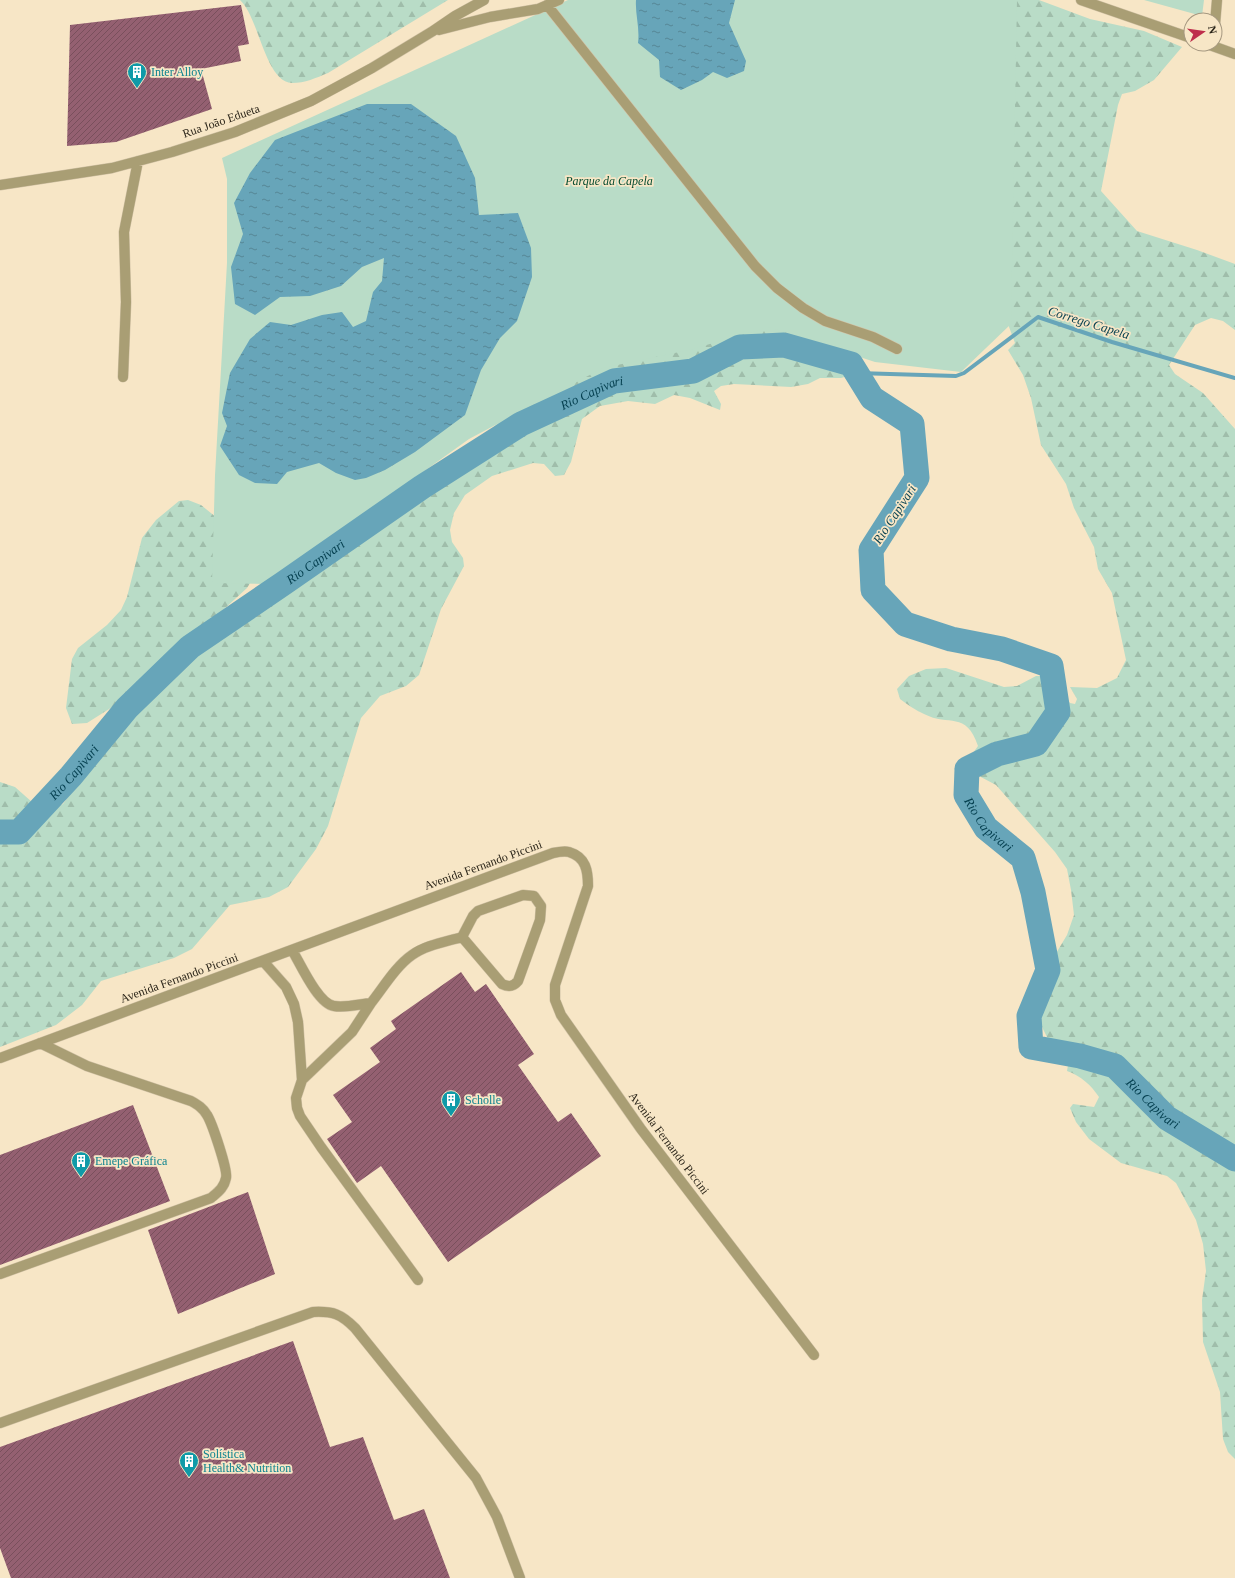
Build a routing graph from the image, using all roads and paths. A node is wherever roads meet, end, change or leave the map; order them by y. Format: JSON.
{"nodes":[{"id":1,"x":484,"y":0,"type":"edge"},
{"id":2,"x":559,"y":0,"type":"edge"},
{"id":3,"x":1081,"y":0,"type":"edge"},
{"id":4,"x":1217,"y":0,"type":"edge"},
{"id":5,"x":540,"y":5,"type":"edge"},
{"id":6,"x":1216,"y":12,"type":"edge"},
{"id":7,"x":433,"y":31,"type":"junction"},
{"id":8,"x":1183,"y":35,"type":"edge"},
{"id":9,"x":1223,"y":50,"type":"edge"},
{"id":10,"x":1235,"y":54,"type":"edge"},
{"id":11,"x":138,"y":161,"type":"junction"},
{"id":12,"x":0,"y":185,"type":"edge"},
{"id":13,"x":897,"y":349,"type":"dead end"},
{"id":14,"x":123,"y":377,"type":"dead end"},
{"id":15,"x":462,"y":936,"type":"junction"},
{"id":16,"x":292,"y":950,"type":"junction"},
{"id":17,"x":263,"y":961,"type":"junction"},
{"id":18,"x":371,"y":1003,"type":"junction"},
{"id":19,"x":40,"y":1043,"type":"junction"},
{"id":20,"x":0,"y":1058,"type":"edge"},
{"id":21,"x":302,"y":1080,"type":"junction"},
{"id":22,"x":0,"y":1274,"type":"edge"},
{"id":23,"x":418,"y":1280,"type":"dead end"},
{"id":24,"x":814,"y":1355,"type":"dead end"},
{"id":25,"x":0,"y":1423,"type":"edge"},
{"id":26,"x":520,"y":1578,"type":"edge"}],
"edges":[{"from":1,"to":7,"type":"street","name":"Rua João Edueta"},
{"from":2,"to":5,"type":"street","name":"Rua João Edueta"},
{"from":3,"to":8,"type":"street"},
{"from":4,"to":6,"type":"street"},
{"from":5,"to":7,"type":"street","name":"Rua João Edueta"},
{"from":5,"to":13,"type":"street"},
{"from":7,"to":11,"type":"street","name":"Rua João Edueta"},
{"from":9,"to":10,"type":"street"},
{"from":11,"to":12,"type":"street","name":"Rua João Edueta"},
{"from":11,"to":14,"type":"street"},
{"from":15,"to":15,"type":"street"},
{"from":15,"to":18,"type":"street"},
{"from":16,"to":17,"type":"street","name":"Avenida Fernando Piccini"},
{"from":16,"to":18,"type":"street"},
{"from":16,"to":24,"type":"street","name":"Avenida Fernando Piccini"},
{"from":17,"to":19,"type":"street","name":"Avenida Fernando Piccini"},
{"from":17,"to":21,"type":"street"},
{"from":18,"to":21,"type":"street"},
{"from":19,"to":20,"type":"street","name":"Avenida Fernando Piccini"},
{"from":19,"to":22,"type":"street"},
{"from":21,"to":23,"type":"street"},
{"from":25,"to":26,"type":"street"}]}
